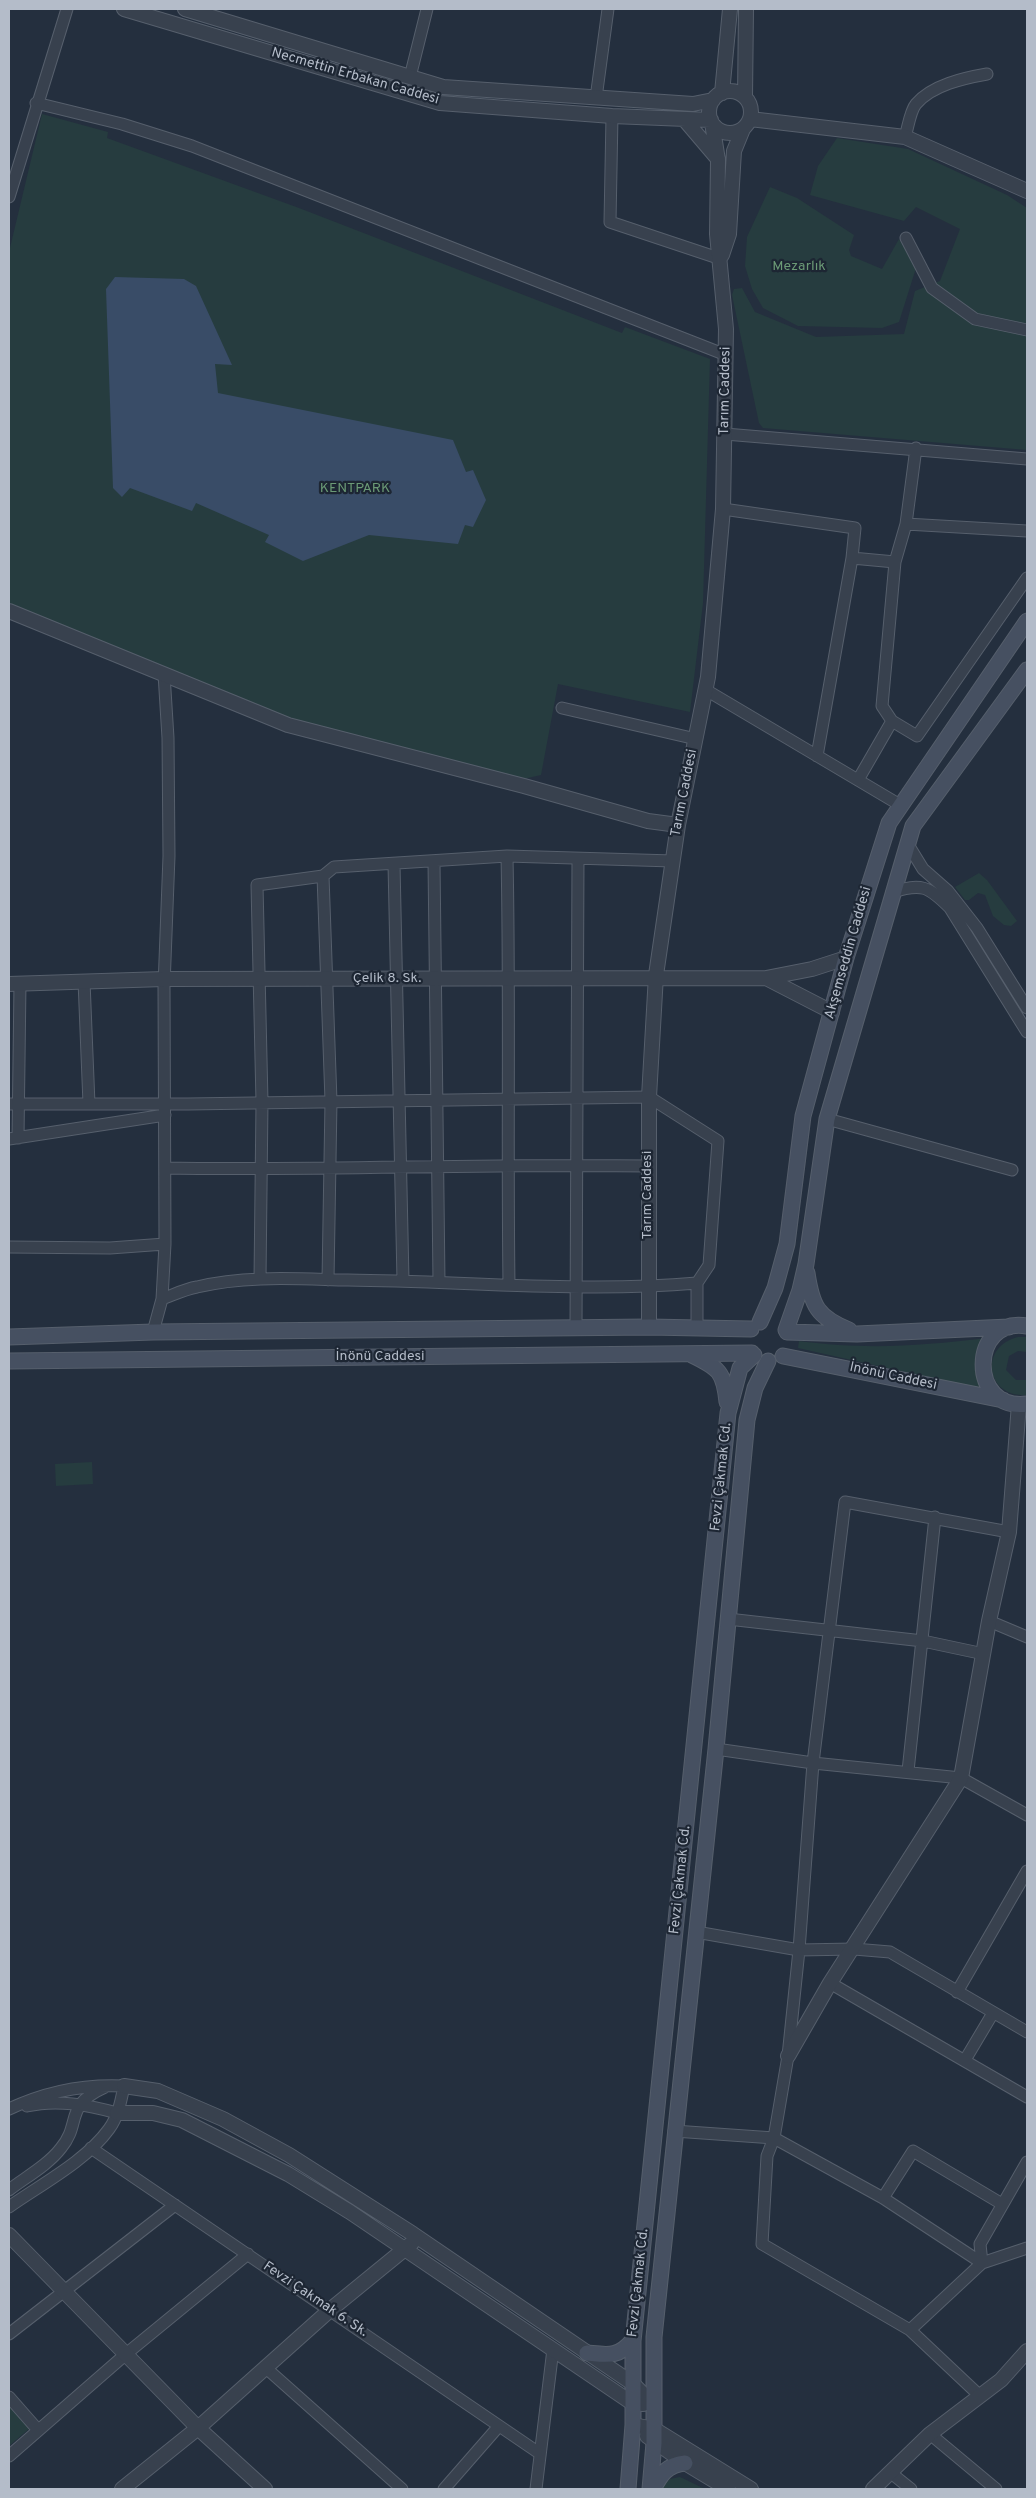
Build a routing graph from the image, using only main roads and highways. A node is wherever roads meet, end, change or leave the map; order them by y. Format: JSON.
{"nodes":[{"id":1,"x":1027,"y":621,"type":"edge"},
{"id":2,"x":1027,"y":670,"type":"edge"},
{"id":3,"x":806,"y":1264,"type":"junction"},
{"id":4,"x":756,"y":1326,"type":"junction"},
{"id":5,"x":1027,"y":1326,"type":"edge"},
{"id":6,"x":1009,"y":1327,"type":"junction"},
{"id":7,"x":786,"y":1331,"type":"junction"},
{"id":8,"x":857,"y":1334,"type":"junction"},
{"id":9,"x":9,"y":1337,"type":"edge"},
{"id":10,"x":688,"y":1354,"type":"junction"},
{"id":11,"x":783,"y":1356,"type":"junction"},
{"id":12,"x":758,"y":1357,"type":"junction"},
{"id":13,"x":9,"y":1361,"type":"edge"},
{"id":14,"x":1002,"y":1400,"type":"junction"},
{"id":15,"x":1025,"y":1404,"type":"edge"},
{"id":16,"x":728,"y":1413,"type":"junction"},
{"id":17,"x":633,"y":2340,"type":"junction"},
{"id":18,"x":587,"y":2352,"type":"road end"},
{"id":19,"x":685,"y":2463,"type":"road end"},
{"id":20,"x":628,"y":2489,"type":"edge"},
{"id":21,"x":651,"y":2489,"type":"edge"}],
"edges":[{"from":1,"to":4,"type":"main road","name":"Akşemseddin Caddesi"},
{"from":2,"to":3,"type":"main road","name":"Akşemseddin Caddesi"},
{"from":3,"to":7,"type":"main road","name":"Akşemseddin Caddesi"},
{"from":3,"to":8,"type":"main road"},
{"from":4,"to":7,"type":"main road"},
{"from":4,"to":9,"type":"main road","name":"İnönü Caddesi"},
{"from":4,"to":12,"type":"main road"},
{"from":5,"to":6,"type":"main road"},
{"from":6,"to":8,"type":"main road"},
{"from":6,"to":14,"type":"main road"},
{"from":7,"to":8,"type":"main road"},
{"from":7,"to":11,"type":"main road"},
{"from":10,"to":12,"type":"main road","name":"İnönü Caddesi"},
{"from":10,"to":13,"type":"main road","name":"İnönü Caddesi"},
{"from":10,"to":16,"type":"main road"},
{"from":11,"to":12,"type":"main road"},
{"from":11,"to":14,"type":"main road","name":"İnönü Caddesi"},
{"from":12,"to":16,"type":"main road","name":"Fevzi Çakmak Cd."},
{"from":12,"to":21,"type":"main road","name":"Fevzi Çakmak Cd."},
{"from":14,"to":15,"type":"main road","name":"İnönü Caddesi"},
{"from":16,"to":17,"type":"main road","name":"Fevzi Çakmak Cd."},
{"from":17,"to":18,"type":"main road"},
{"from":17,"to":20,"type":"main road","name":"Fevzi Çakmak Cd."},
{"from":19,"to":21,"type":"main road"}]}
